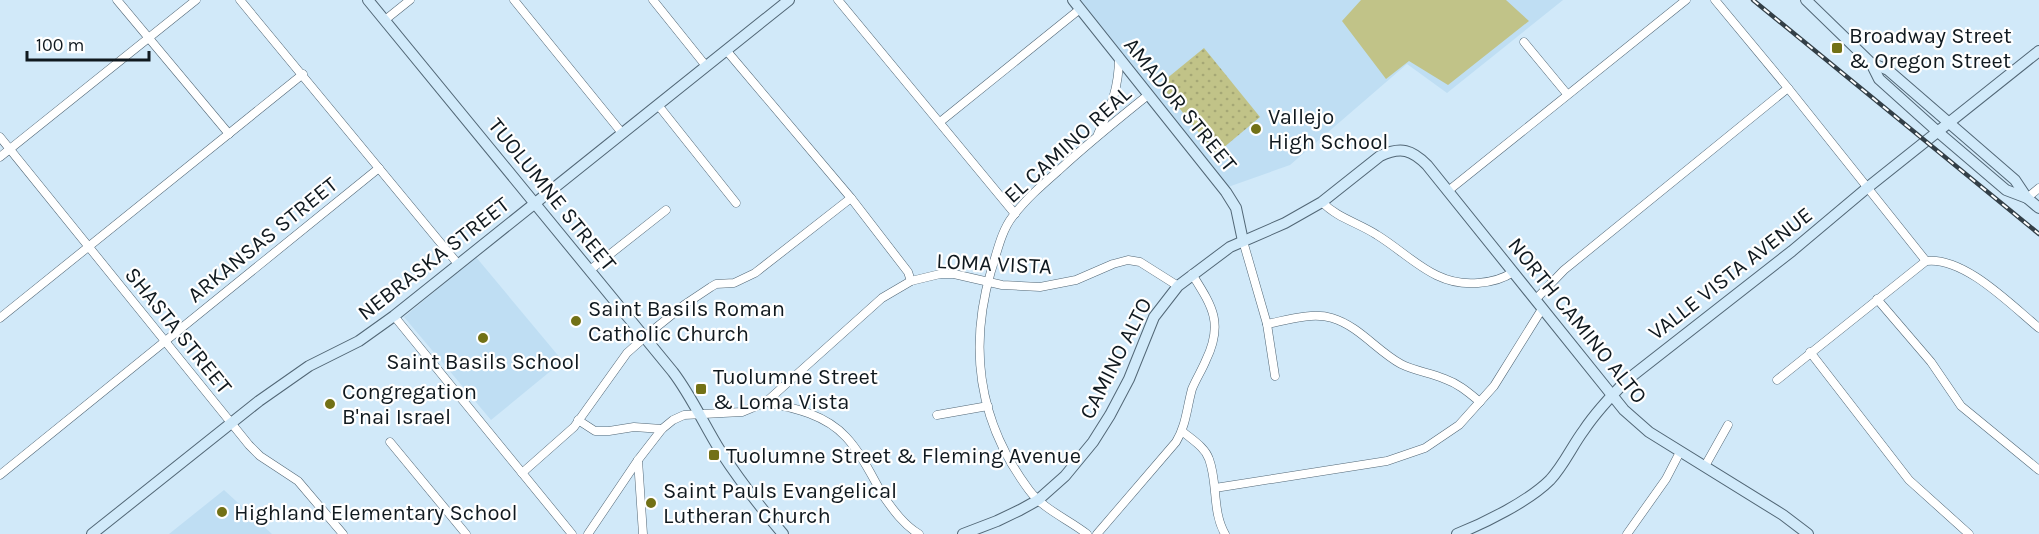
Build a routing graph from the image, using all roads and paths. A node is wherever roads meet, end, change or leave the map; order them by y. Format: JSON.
{"nodes":[{"id":1,"x":117,"y":0,"type":"edge"},
{"id":2,"x":196,"y":0,"type":"edge"},
{"id":3,"x":240,"y":0,"type":"edge"},
{"id":4,"x":368,"y":0,"type":"edge"},
{"id":5,"x":410,"y":0,"type":"edge"},
{"id":6,"x":514,"y":0,"type":"edge"},
{"id":7,"x":653,"y":0,"type":"edge"},
{"id":8,"x":789,"y":0,"type":"edge"},
{"id":9,"x":838,"y":0,"type":"edge"},
{"id":10,"x":1686,"y":0,"type":"edge"},
{"id":11,"x":1715,"y":0,"type":"edge"},
{"id":12,"x":1806,"y":0,"type":"edge"},
{"id":13,"x":1076,"y":4,"type":"edge"},
{"id":14,"x":385,"y":20,"type":"junction"},
{"id":15,"x":149,"y":38,"type":"junction"},
{"id":16,"x":1524,"y":42,"type":"dead end"},
{"id":17,"x":726,"y":50,"type":"junction"},
{"id":18,"x":2039,"y":51,"type":"edge"},
{"id":19,"x":1119,"y":57,"type":"junction"},
{"id":20,"x":1871,"y":63,"type":"junction"},
{"id":21,"x":706,"y":66,"type":"junction"},
{"id":22,"x":303,"y":74,"type":"junction"},
{"id":23,"x":1788,"y":88,"type":"junction"},
{"id":24,"x":1567,"y":94,"type":"junction"},
{"id":25,"x":1148,"y":95,"type":"junction"},
{"id":26,"x":658,"y":105,"type":"junction"},
{"id":27,"x":939,"y":122,"type":"junction"},
{"id":28,"x":1948,"y":124,"type":"junction"},
{"id":29,"x":1938,"y":132,"type":"junction"},
{"id":30,"x":622,"y":133,"type":"junction"},
{"id":31,"x":229,"y":134,"type":"junction"},
{"id":32,"x":1098,"y":135,"type":"junction"},
{"id":33,"x":0,"y":137,"type":"edge"},
{"id":34,"x":10,"y":149,"type":"junction"},
{"id":35,"x":0,"y":157,"type":"edge"},
{"id":36,"x":1367,"y":166,"type":"joint"},
{"id":37,"x":379,"y":168,"type":"junction"},
{"id":38,"x":1867,"y":188,"type":"junction"},
{"id":39,"x":2039,"y":188,"type":"edge"},
{"id":40,"x":1448,"y":191,"type":"junction"},
{"id":41,"x":851,"y":198,"type":"junction"},
{"id":42,"x":2027,"y":198,"type":"junction"},
{"id":43,"x":535,"y":202,"type":"junction"},
{"id":44,"x":1322,"y":202,"type":"junction"},
{"id":45,"x":736,"y":203,"type":"dead end"},
{"id":46,"x":2039,"y":208,"type":"edge"},
{"id":47,"x":666,"y":210,"type":"dead end"},
{"id":48,"x":1015,"y":214,"type":"junction"},
{"id":49,"x":1243,"y":241,"type":"junction"},
{"id":50,"x":89,"y":247,"type":"junction"},
{"id":51,"x":1926,"y":261,"type":"junction"},
{"id":52,"x":458,"y":264,"type":"junction"},
{"id":53,"x":590,"y":270,"type":"junction"},
{"id":54,"x":1513,"y":272,"type":"junction"},
{"id":55,"x":1192,"y":274,"type":"junction"},
{"id":56,"x":910,"y":281,"type":"junction"},
{"id":57,"x":988,"y":282,"type":"junction"},
{"id":58,"x":1178,"y":286,"type":"junction"},
{"id":59,"x":1877,"y":299,"type":"junction"},
{"id":60,"x":1539,"y":304,"type":"junction"},
{"id":61,"x":394,"y":316,"type":"junction"},
{"id":62,"x":0,"y":318,"type":"edge"},
{"id":63,"x":1267,"y":324,"type":"junction"},
{"id":64,"x":2039,"y":328,"type":"edge"},
{"id":65,"x":645,"y":336,"type":"junction"},
{"id":66,"x":165,"y":342,"type":"junction"},
{"id":67,"x":1810,"y":352,"type":"junction"},
{"id":68,"x":1275,"y":376,"type":"dead end"},
{"id":69,"x":1777,"y":380,"type":"dead end"},
{"id":70,"x":1611,"y":395,"type":"junction"},
{"id":71,"x":766,"y":402,"type":"junction"},
{"id":72,"x":1480,"y":402,"type":"junction"},
{"id":73,"x":988,"y":406,"type":"junction"},
{"id":74,"x":700,"y":415,"type":"junction"},
{"id":75,"x":938,"y":415,"type":"dead end"},
{"id":76,"x":578,"y":420,"type":"junction"},
{"id":77,"x":231,"y":423,"type":"junction"},
{"id":78,"x":1728,"y":425,"type":"dead end"},
{"id":79,"x":662,"y":429,"type":"junction"},
{"id":80,"x":1182,"y":431,"type":"junction"},
{"id":81,"x":390,"y":442,"type":"dead end"},
{"id":82,"x":1680,"y":452,"type":"junction"},
{"id":83,"x":638,"y":460,"type":"junction"},
{"id":84,"x":1705,"y":466,"type":"junction"},
{"id":85,"x":2039,"y":471,"type":"edge"},
{"id":86,"x":522,"y":473,"type":"junction"},
{"id":87,"x":0,"y":476,"type":"edge"},
{"id":88,"x":1215,"y":488,"type":"junction"},
{"id":89,"x":1038,"y":500,"type":"junction"},
{"id":90,"x":92,"y":534,"type":"edge"},
{"id":91,"x":343,"y":534,"type":"edge"},
{"id":92,"x":466,"y":534,"type":"edge"},
{"id":93,"x":572,"y":534,"type":"edge"},
{"id":94,"x":588,"y":534,"type":"edge"},
{"id":95,"x":643,"y":534,"type":"edge"},
{"id":96,"x":783,"y":534,"type":"edge"},
{"id":97,"x":919,"y":534,"type":"edge"},
{"id":98,"x":963,"y":534,"type":"edge"},
{"id":99,"x":1087,"y":534,"type":"edge"},
{"id":100,"x":1097,"y":534,"type":"edge"},
{"id":101,"x":1225,"y":534,"type":"edge"},
{"id":102,"x":1457,"y":534,"type":"edge"},
{"id":103,"x":1627,"y":534,"type":"edge"},
{"id":104,"x":1808,"y":534,"type":"edge"},
{"id":105,"x":1969,"y":534,"type":"edge"}],
"edges":[{"from":1,"to":15,"type":"street"},
{"from":2,"to":15,"type":"street"},
{"from":3,"to":22,"type":"street"},
{"from":4,"to":14,"type":"street","name":"TUOLUMNE STREET"},
{"from":5,"to":14,"type":"street"},
{"from":6,"to":30,"type":"street"},
{"from":7,"to":21,"type":"street"},
{"from":8,"to":17,"type":"street","name":"NEBRASKA STREET"},
{"from":9,"to":27,"type":"street"},
{"from":10,"to":24,"type":"street"},
{"from":11,"to":23,"type":"street"},
{"from":12,"to":20,"type":"street"},
{"from":13,"to":19,"type":"street","name":"AMADOR STREET"},
{"from":13,"to":27,"type":"street"},
{"from":14,"to":43,"type":"street","name":"TUOLUMNE STREET"},
{"from":15,"to":31,"type":"street"},
{"from":15,"to":34,"type":"street"},
{"from":16,"to":24,"type":"street"},
{"from":17,"to":21,"type":"street","name":"NEBRASKA STREET"},
{"from":17,"to":41,"type":"street"},
{"from":18,"to":28,"type":"street","name":"VALLE VISTA AVENUE"},
{"from":19,"to":25,"type":"street","name":"AMADOR STREET"},
{"from":19,"to":32,"type":"street"},
{"from":20,"to":28,"type":"street"},
{"from":20,"to":29,"type":"street"},
{"from":21,"to":26,"type":"street","name":"NEBRASKA STREET"},
{"from":22,"to":31,"type":"street"},
{"from":22,"to":37,"type":"street"},
{"from":23,"to":38,"type":"street"},
{"from":23,"to":60,"type":"street"},
{"from":24,"to":40,"type":"street"},
{"from":25,"to":32,"type":"street","name":"EL CAMINO REAL"},
{"from":25,"to":49,"type":"street","name":"AMADOR STREET"},
{"from":26,"to":30,"type":"street","name":"NEBRASKA STREET"},
{"from":26,"to":45,"type":"street"},
{"from":27,"to":48,"type":"street"},
{"from":28,"to":29,"type":"street","name":"VALLE VISTA AVENUE"},
{"from":28,"to":42,"type":"street"},
{"from":29,"to":38,"type":"street","name":"VALLE VISTA AVENUE"},
{"from":29,"to":42,"type":"street"},
{"from":30,"to":43,"type":"street","name":"NEBRASKA STREET"},
{"from":31,"to":50,"type":"street"},
{"from":32,"to":48,"type":"street","name":"EL CAMINO REAL"},
{"from":33,"to":34,"type":"street","name":"SHASTA STREET"},
{"from":34,"to":35,"type":"street"},
{"from":34,"to":50,"type":"street","name":"SHASTA STREET"},
{"from":36,"to":40,"type":"street","name":"NORTH CAMINO ALTO"},
{"from":36,"to":44,"type":"street","name":"CAMINO ALTO"},
{"from":37,"to":52,"type":"street"},
{"from":37,"to":66,"type":"street","name":"ARKANSAS STREET"},
{"from":38,"to":51,"type":"street"},
{"from":38,"to":70,"type":"street","name":"VALLE VISTA AVENUE"},
{"from":39,"to":42,"type":"street"},
{"from":40,"to":54,"type":"street","name":"NORTH CAMINO ALTO"},
{"from":41,"to":56,"type":"street"},
{"from":41,"to":65,"type":"street"},
{"from":42,"to":46,"type":"street"},
{"from":43,"to":52,"type":"street","name":"NEBRASKA STREET"},
{"from":43,"to":53,"type":"street","name":"TUOLUMNE STREET"},
{"from":44,"to":49,"type":"street","name":"CAMINO ALTO"},
{"from":44,"to":54,"type":"street"},
{"from":47,"to":53,"type":"street"},
{"from":48,"to":57,"type":"street","name":"EL CAMINO REAL"},
{"from":49,"to":55,"type":"street","name":"CAMINO ALTO"},
{"from":49,"to":63,"type":"street"},
{"from":50,"to":62,"type":"street"},
{"from":50,"to":66,"type":"street","name":"SHASTA STREET"},
{"from":51,"to":59,"type":"street"},
{"from":51,"to":64,"type":"street"},
{"from":52,"to":61,"type":"street","name":"NEBRASKA STREET"},
{"from":53,"to":65,"type":"street","name":"TUOLUMNE STREET"},
{"from":54,"to":60,"type":"street","name":"NORTH CAMINO ALTO"},
{"from":55,"to":58,"type":"street","name":"CAMINO ALTO"},
{"from":55,"to":80,"type":"street"},
{"from":56,"to":57,"type":"street","name":"LOMA VISTA"},
{"from":56,"to":71,"type":"street","name":"LOMA VISTA"},
{"from":57,"to":58,"type":"street","name":"LOMA VISTA"},
{"from":57,"to":73,"type":"street","name":"EL CAMINO REAL"},
{"from":58,"to":89,"type":"street","name":"CAMINO ALTO"},
{"from":59,"to":67,"type":"street"},
{"from":59,"to":85,"type":"street"},
{"from":60,"to":70,"type":"street","name":"NORTH CAMINO ALTO"},
{"from":60,"to":72,"type":"street"},
{"from":61,"to":77,"type":"street","name":"NEBRASKA STREET"},
{"from":61,"to":86,"type":"street"},
{"from":63,"to":68,"type":"street"},
{"from":63,"to":72,"type":"street"},
{"from":65,"to":74,"type":"street","name":"TUOLUMNE STREET"},
{"from":65,"to":76,"type":"street"},
{"from":66,"to":77,"type":"street","name":"SHASTA STREET"},
{"from":66,"to":87,"type":"street","name":"ARKANSAS STREET"},
{"from":67,"to":69,"type":"street"},
{"from":67,"to":105,"type":"street"},
{"from":70,"to":82,"type":"street","name":"NORTH CAMINO ALTO"},
{"from":70,"to":102,"type":"street","name":"VALLE VISTA AVENUE"},
{"from":71,"to":74,"type":"street","name":"LOMA VISTA"},
{"from":71,"to":97,"type":"street"},
{"from":72,"to":88,"type":"street"},
{"from":73,"to":75,"type":"street"},
{"from":73,"to":89,"type":"street","name":"EL CAMINO REAL"},
{"from":74,"to":79,"type":"street","name":"LOMA VISTA"},
{"from":74,"to":96,"type":"street","name":"TUOLUMNE STREET"},
{"from":76,"to":79,"type":"street"},
{"from":76,"to":86,"type":"street"},
{"from":77,"to":90,"type":"street","name":"NEBRASKA STREET"},
{"from":77,"to":91,"type":"street","name":"SHASTA STREET"},
{"from":78,"to":84,"type":"street"},
{"from":79,"to":83,"type":"street"},
{"from":80,"to":88,"type":"street"},
{"from":80,"to":100,"type":"street"},
{"from":81,"to":92,"type":"street"},
{"from":82,"to":84,"type":"street","name":"NORTH CAMINO ALTO"},
{"from":82,"to":103,"type":"street"},
{"from":83,"to":94,"type":"street"},
{"from":83,"to":95,"type":"street"},
{"from":84,"to":104,"type":"street","name":"NORTH CAMINO ALTO"},
{"from":86,"to":93,"type":"street"},
{"from":88,"to":101,"type":"street"},
{"from":89,"to":98,"type":"street","name":"CAMINO ALTO"},
{"from":89,"to":99,"type":"street","name":"EL CAMINO REAL"}]}
